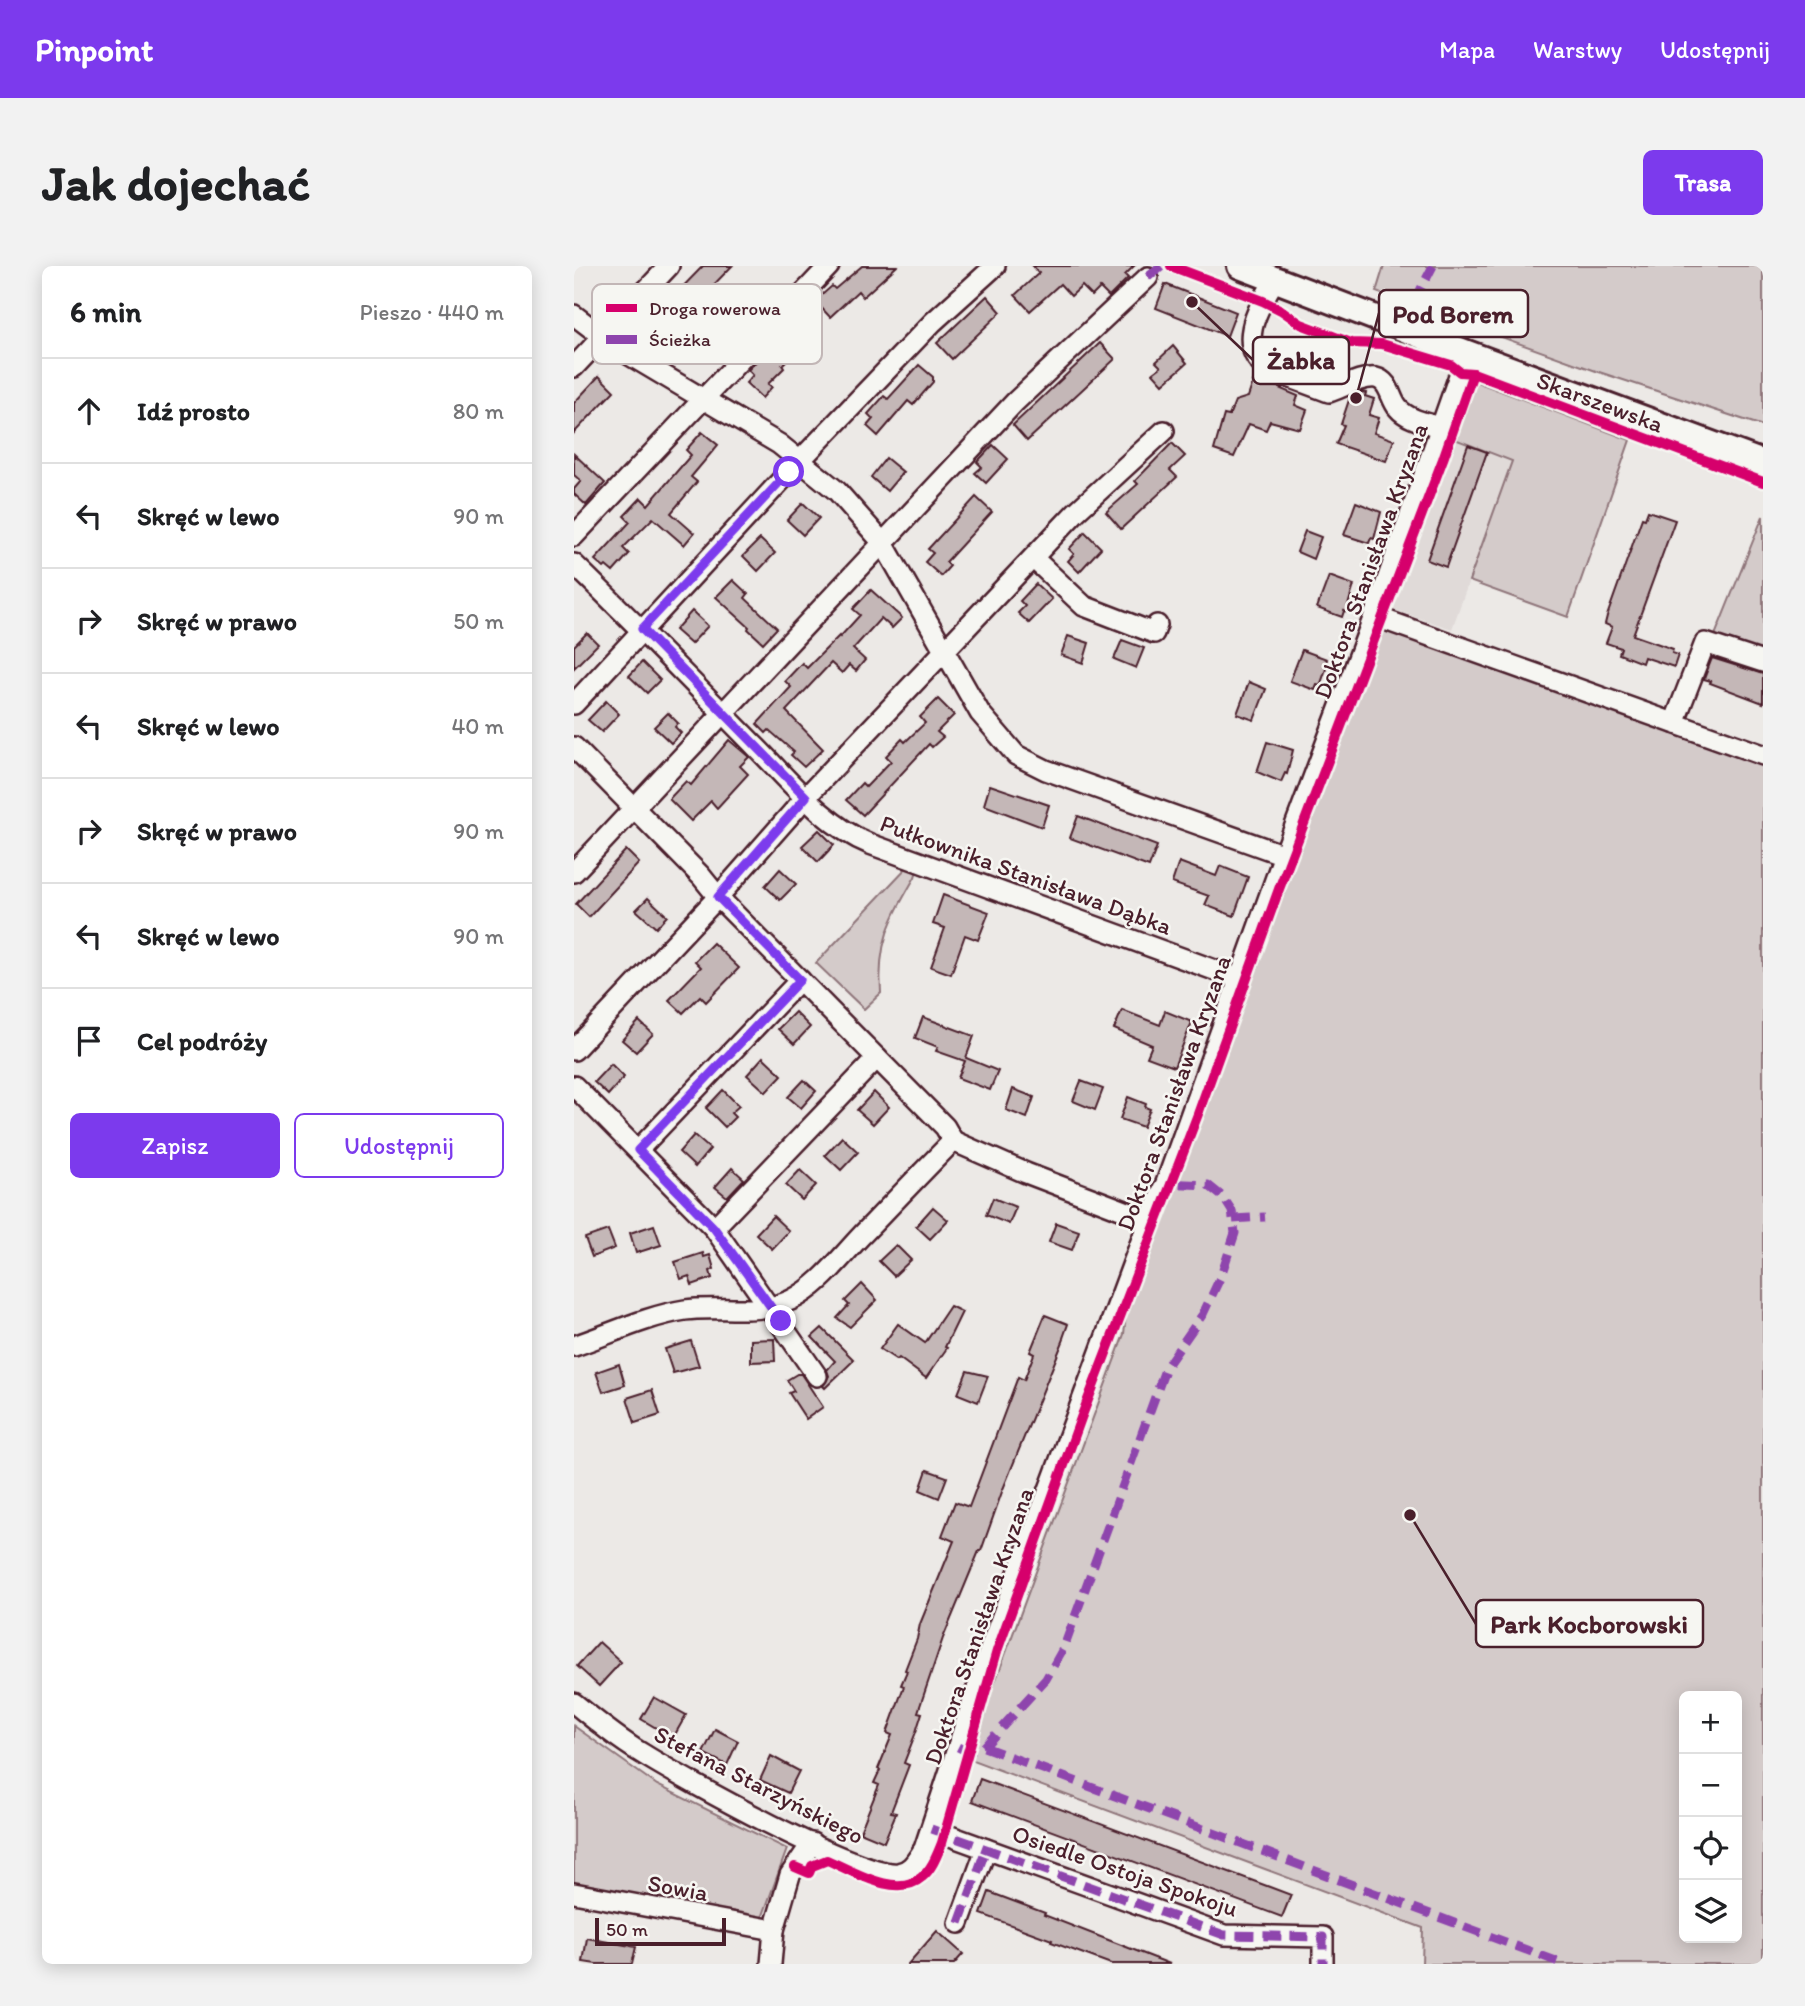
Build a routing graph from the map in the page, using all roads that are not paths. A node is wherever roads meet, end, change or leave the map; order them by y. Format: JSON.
{"nodes":[{"id":1,"x":669,"y":266,"type":"edge"},
{"id":2,"x":829,"y":266,"type":"edge"},
{"id":3,"x":995,"y":266,"type":"edge"},
{"id":4,"x":1240,"y":266,"type":"edge"},
{"id":5,"x":1149,"y":277,"type":"dead end"},
{"id":6,"x":1274,"y":281,"type":"junction"},
{"id":7,"x":652,"y":284,"type":"edge"},
{"id":8,"x":812,"y":284,"type":"edge"},
{"id":9,"x":574,"y":315,"type":"edge"},
{"id":10,"x":592,"y":329,"type":"edge"},
{"id":11,"x":592,"y":348,"type":"edge"},
{"id":12,"x":1467,"y":354,"type":"junction"},
{"id":13,"x":646,"y":364,"type":"edge"},
{"id":14,"x":735,"y":364,"type":"edge"},
{"id":15,"x":574,"y":367,"type":"edge"},
{"id":16,"x":702,"y":399,"type":"junction"},
{"id":17,"x":1442,"y":428,"type":"junction"},
{"id":18,"x":1164,"y":431,"type":"dead end"},
{"id":19,"x":801,"y":461,"type":"junction"},
{"id":20,"x":1763,"y":463,"type":"edge"},
{"id":21,"x":574,"y":536,"type":"edge"},
{"id":22,"x":883,"y":543,"type":"junction"},
{"id":23,"x":1033,"y":558,"type":"junction"},
{"id":24,"x":574,"y":564,"type":"edge"},
{"id":25,"x":1374,"y":616,"type":"junction"},
{"id":26,"x":1157,"y":625,"type":"dead end"},
{"id":27,"x":642,"y":629,"type":"junction"},
{"id":28,"x":945,"y":653,"type":"junction"},
{"id":29,"x":1763,"y":662,"type":"edge"},
{"id":30,"x":574,"y":705,"type":"edge"},
{"id":31,"x":724,"y":714,"type":"junction"},
{"id":32,"x":1674,"y":723,"type":"junction"},
{"id":33,"x":574,"y":747,"type":"edge"},
{"id":34,"x":1763,"y":755,"type":"edge"},
{"id":35,"x":806,"y":797,"type":"junction"},
{"id":36,"x":634,"y":808,"type":"junction"},
{"id":37,"x":1284,"y":855,"type":"junction"},
{"id":38,"x":574,"y":872,"type":"edge"},
{"id":39,"x":718,"y":897,"type":"junction"},
{"id":40,"x":1239,"y":979,"type":"junction"},
{"id":41,"x":800,"y":980,"type":"junction"},
{"id":42,"x":574,"y":1050,"type":"edge"},
{"id":43,"x":877,"y":1058,"type":"junction"},
{"id":44,"x":574,"y":1086,"type":"edge"},
{"id":45,"x":953,"y":1141,"type":"junction"},
{"id":46,"x":638,"y":1150,"type":"junction"},
{"id":47,"x":1149,"y":1220,"type":"junction"},
{"id":48,"x":714,"y":1228,"type":"junction"},
{"id":49,"x":770,"y":1307,"type":"junction"},
{"id":50,"x":574,"y":1346,"type":"edge"},
{"id":51,"x":817,"y":1376,"type":"dead end"},
{"id":52,"x":574,"y":1703,"type":"edge"},
{"id":53,"x":931,"y":1829,"type":"junction"},
{"id":54,"x":812,"y":1843,"type":"junction"},
{"id":55,"x":924,"y":1849,"type":"joint"},
{"id":56,"x":986,"y":1849,"type":"junction"},
{"id":57,"x":574,"y":1893,"type":"edge"},
{"id":58,"x":959,"y":1923,"type":"dead end"},
{"id":59,"x":774,"y":1930,"type":"junction"},
{"id":60,"x":771,"y":1964,"type":"edge"},
{"id":61,"x":1323,"y":1964,"type":"edge"}],
"edges":[{"from":1,"to":7,"type":"street"},
{"from":2,"to":8,"type":"street"},
{"from":3,"to":19,"type":"street"},
{"from":4,"to":6,"type":"main road","name":"Skarszewska"},
{"from":5,"to":22,"type":"street"},
{"from":6,"to":12,"type":"main road","name":"Skarszewska"},
{"from":6,"to":17,"type":"street"},
{"from":9,"to":10,"type":"street"},
{"from":11,"to":15,"type":"street"},
{"from":12,"to":17,"type":"street","name":"Doktora Stanisława Kryzana"},
{"from":12,"to":20,"type":"main road","name":"Skarszewska"},
{"from":13,"to":16,"type":"street"},
{"from":14,"to":16,"type":"street"},
{"from":16,"to":19,"type":"street"},
{"from":16,"to":21,"type":"street"},
{"from":17,"to":25,"type":"street","name":"Doktora Stanisława Kryzana"},
{"from":18,"to":23,"type":"street"},
{"from":19,"to":22,"type":"street"},
{"from":19,"to":27,"type":"street"},
{"from":22,"to":28,"type":"street"},
{"from":22,"to":31,"type":"street"},
{"from":23,"to":26,"type":"street"},
{"from":23,"to":28,"type":"street"},
{"from":24,"to":27,"type":"street","name":"Pułkownika Stanisława Dąbka"},
{"from":25,"to":32,"type":"street"},
{"from":25,"to":37,"type":"street","name":"Doktora Stanisława Kryzana"},
{"from":27,"to":30,"type":"street"},
{"from":27,"to":31,"type":"street","name":"Pułkownika Stanisława Dąbka"},
{"from":28,"to":35,"type":"street"},
{"from":28,"to":37,"type":"street"},
{"from":29,"to":32,"type":"street"},
{"from":31,"to":35,"type":"street","name":"Pułkownika Stanisława Dąbka"},
{"from":31,"to":36,"type":"street"},
{"from":32,"to":34,"type":"street"},
{"from":33,"to":36,"type":"street"},
{"from":35,"to":39,"type":"street"},
{"from":35,"to":40,"type":"street","name":"Pułkownika Stanisława Dąbka"},
{"from":36,"to":38,"type":"street"},
{"from":36,"to":39,"type":"street"},
{"from":37,"to":40,"type":"street","name":"Doktora Stanisława Kryzana"},
{"from":39,"to":41,"type":"street"},
{"from":39,"to":42,"type":"street"},
{"from":40,"to":47,"type":"street","name":"Doktora Stanisława Kryzana"},
{"from":41,"to":43,"type":"street"},
{"from":41,"to":46,"type":"street"},
{"from":43,"to":45,"type":"street"},
{"from":43,"to":48,"type":"street"},
{"from":44,"to":46,"type":"street"},
{"from":45,"to":47,"type":"street"},
{"from":45,"to":49,"type":"street"},
{"from":46,"to":48,"type":"street"},
{"from":47,"to":53,"type":"street","name":"Doktora Stanisława Kryzana"},
{"from":48,"to":49,"type":"street"},
{"from":49,"to":50,"type":"street"},
{"from":49,"to":51,"type":"street"},
{"from":52,"to":54,"type":"street","name":"Stefana Starzyńskiego"},
{"from":53,"to":55,"type":"street","name":"Doktora Stanisława Kryzana"},
{"from":53,"to":56,"type":"street","name":"Osiedle Ostoja Spokoju"},
{"from":54,"to":55,"type":"street","name":"Stefana Starzyńskiego"},
{"from":54,"to":59,"type":"street"},
{"from":56,"to":58,"type":"street"},
{"from":56,"to":61,"type":"street","name":"Osiedle Ostoja Spokoju"},
{"from":57,"to":59,"type":"street","name":"Sowia"},
{"from":59,"to":60,"type":"street"}]}
